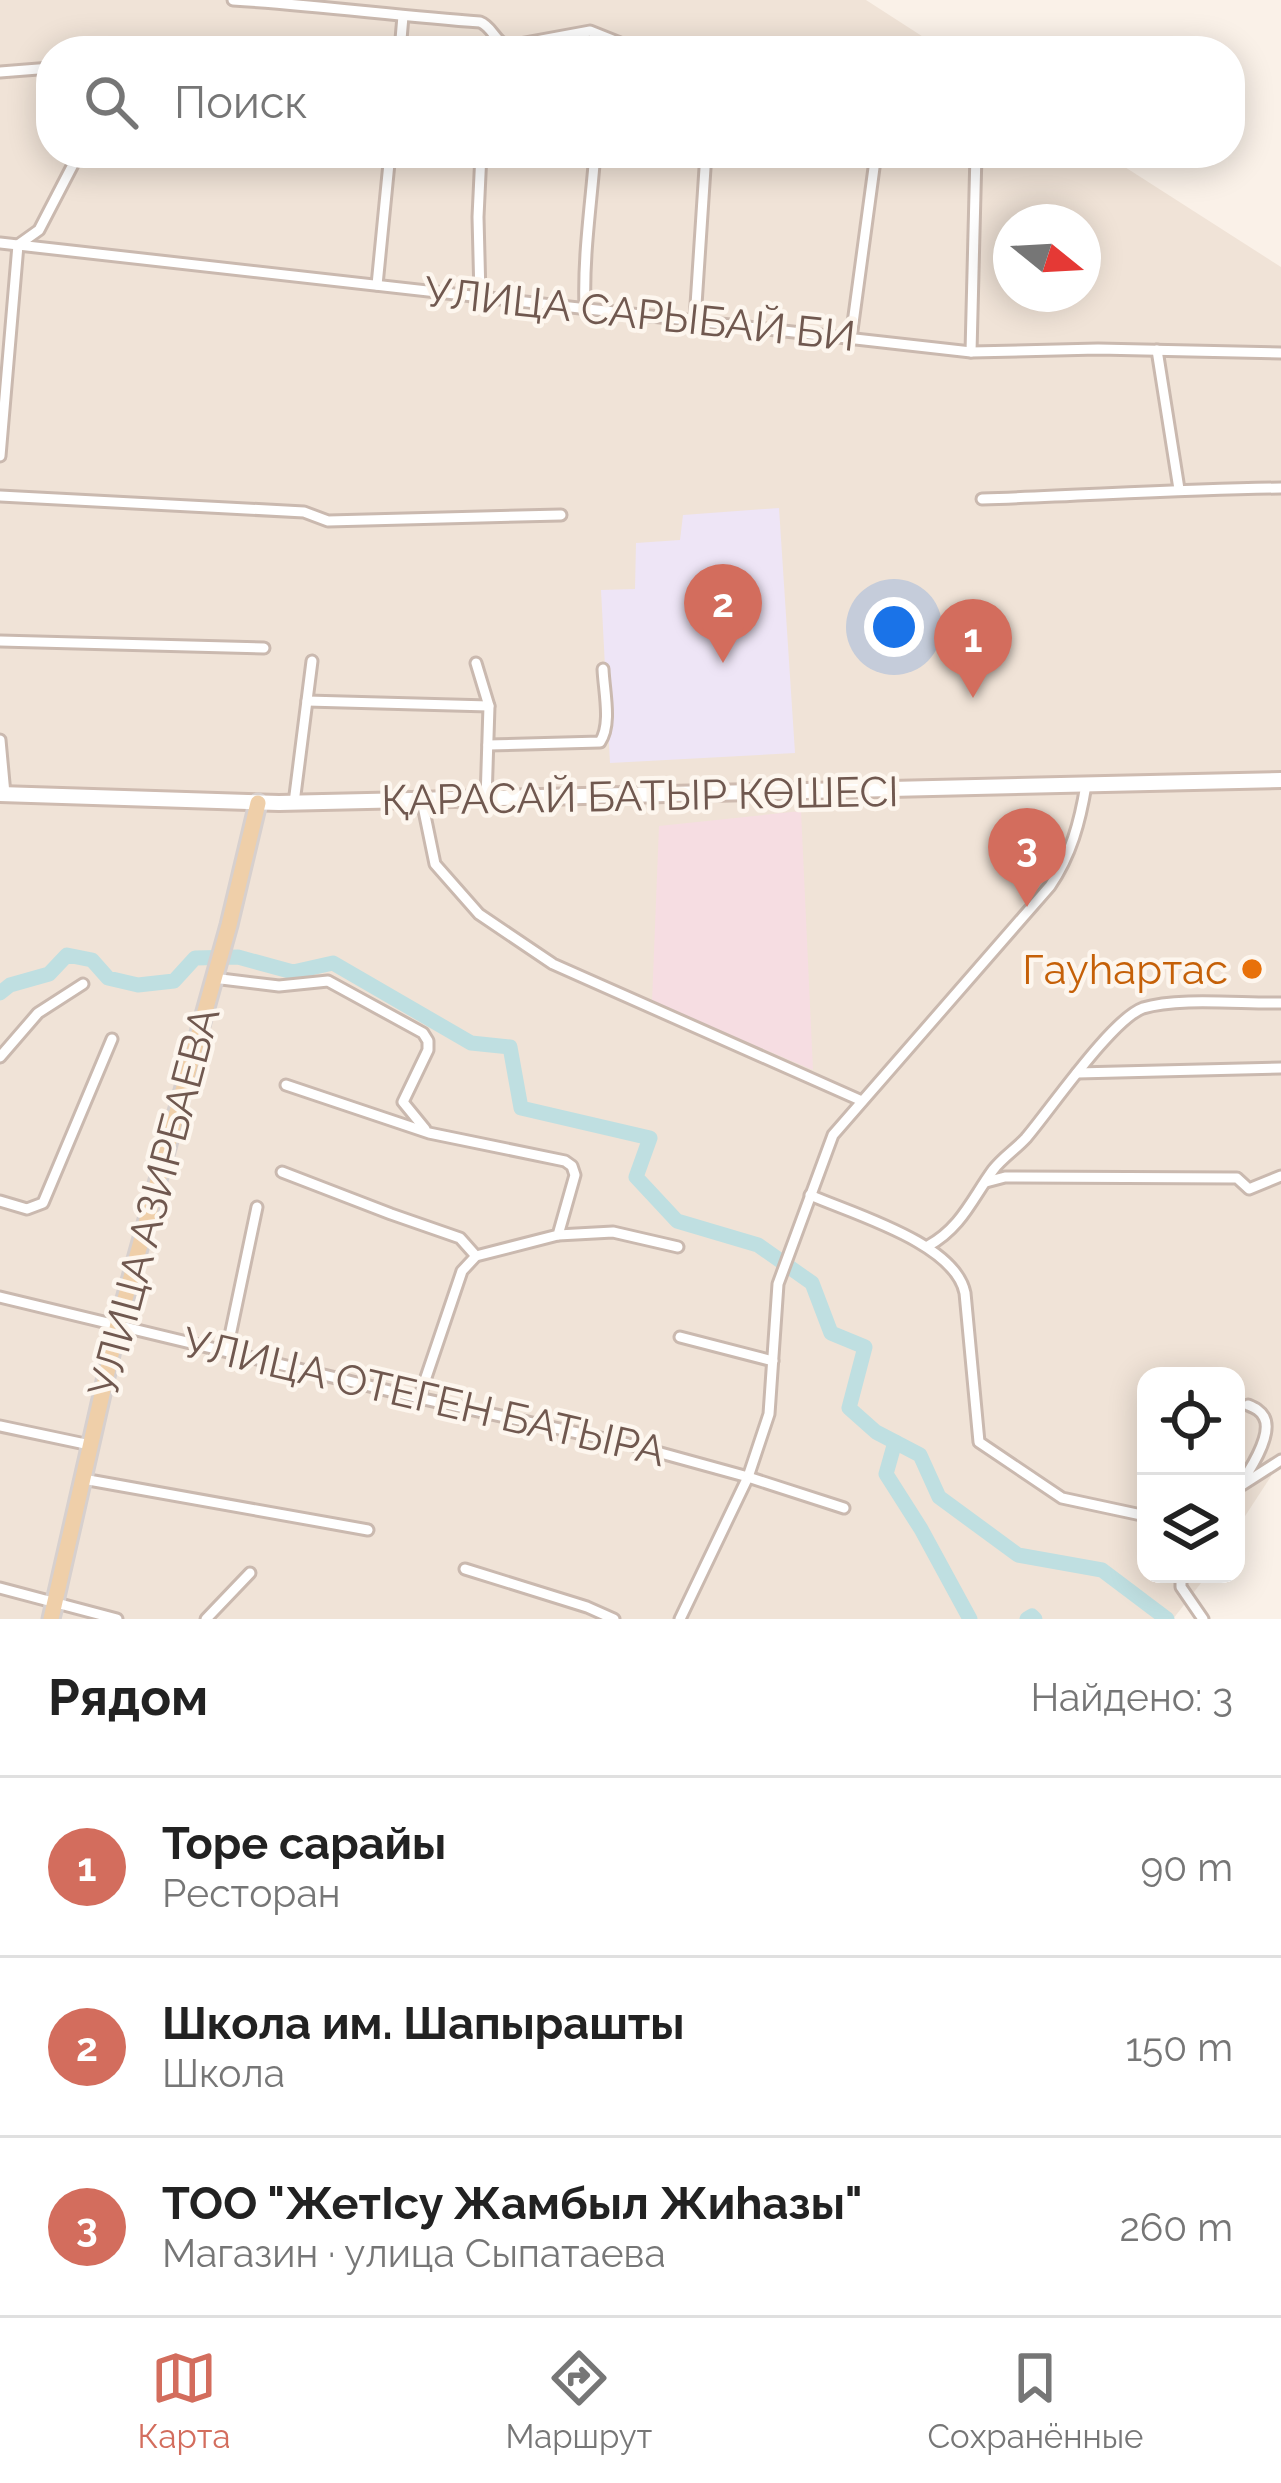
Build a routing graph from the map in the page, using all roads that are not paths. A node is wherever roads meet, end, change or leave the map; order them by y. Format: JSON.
{"nodes":[{"id":1,"x":233,"y":0,"type":"edge"},
{"id":2,"x":335,"y":3,"type":"edge"},
{"id":3,"x":403,"y":16,"type":"junction"},
{"id":4,"x":603,"y":34,"type":"joint"},
{"id":5,"x":401,"y":36,"type":"edge"},
{"id":6,"x":493,"y":36,"type":"edge"},
{"id":7,"x":567,"y":36,"type":"edge"},
{"id":8,"x":607,"y":36,"type":"edge"},
{"id":9,"x":36,"y":69,"type":"edge"},
{"id":10,"x":0,"y":72,"type":"edge"},
{"id":11,"x":71,"y":168,"type":"edge"},
{"id":12,"x":389,"y":168,"type":"edge"},
{"id":13,"x":480,"y":168,"type":"edge"},
{"id":14,"x":594,"y":168,"type":"edge"},
{"id":15,"x":705,"y":168,"type":"edge"},
{"id":16,"x":874,"y":168,"type":"edge"},
{"id":17,"x":976,"y":168,"type":"edge"},
{"id":18,"x":0,"y":243,"type":"edge"},
{"id":19,"x":18,"y":244,"type":"junction"},
{"id":20,"x":377,"y":285,"type":"junction"},
{"id":21,"x":481,"y":296,"type":"junction"},
{"id":22,"x":585,"y":308,"type":"junction"},
{"id":23,"x":695,"y":320,"type":"junction"},
{"id":24,"x":851,"y":338,"type":"junction"},
{"id":25,"x":1157,"y":350,"type":"junction"},
{"id":26,"x":971,"y":352,"type":"junction"},
{"id":27,"x":1281,"y":353,"type":"edge"},
{"id":28,"x":3,"y":365,"type":"edge"},
{"id":29,"x":0,"y":456,"type":"edge"},
{"id":30,"x":1281,"y":488,"type":"edge"},
{"id":31,"x":1179,"y":489,"type":"junction"},
{"id":32,"x":0,"y":496,"type":"edge"},
{"id":33,"x":982,"y":500,"type":"dead end"},
{"id":34,"x":561,"y":514,"type":"dead end"},
{"id":35,"x":0,"y":641,"type":"edge"},
{"id":36,"x":264,"y":648,"type":"dead end"},
{"id":37,"x":312,"y":661,"type":"dead end"},
{"id":38,"x":476,"y":663,"type":"dead end"},
{"id":39,"x":603,"y":669,"type":"dead end"},
{"id":40,"x":307,"y":701,"type":"junction"},
{"id":41,"x":489,"y":706,"type":"junction"},
{"id":42,"x":0,"y":740,"type":"edge"},
{"id":43,"x":488,"y":745,"type":"junction"},
{"id":44,"x":1281,"y":780,"type":"edge"},
{"id":45,"x":1086,"y":785,"type":"junction"},
{"id":46,"x":3,"y":794,"type":"edge"},
{"id":47,"x":486,"y":800,"type":"junction"},
{"id":48,"x":422,"y":801,"type":"junction"},
{"id":49,"x":258,"y":803,"type":"junction"},
{"id":50,"x":294,"y":803,"type":"junction"},
{"id":51,"x":214,"y":975,"type":"junction"},
{"id":52,"x":83,"y":984,"type":"dead end"},
{"id":53,"x":1281,"y":1004,"type":"edge"},
{"id":54,"x":112,"y":1039,"type":"dead end"},
{"id":55,"x":0,"y":1057,"type":"edge"},
{"id":56,"x":1281,"y":1068,"type":"edge"},
{"id":57,"x":1077,"y":1072,"type":"junction"},
{"id":58,"x":286,"y":1085,"type":"dead end"},
{"id":59,"x":862,"y":1101,"type":"junction"},
{"id":60,"x":429,"y":1133,"type":"junction"},
{"id":61,"x":283,"y":1172,"type":"dead end"},
{"id":62,"x":1281,"y":1176,"type":"edge"},
{"id":63,"x":986,"y":1182,"type":"junction"},
{"id":64,"x":810,"y":1196,"type":"junction"},
{"id":65,"x":0,"y":1202,"type":"edge"},
{"id":66,"x":257,"y":1207,"type":"dead end"},
{"id":67,"x":558,"y":1235,"type":"junction"},
{"id":68,"x":928,"y":1246,"type":"junction"},
{"id":69,"x":678,"y":1247,"type":"dead end"},
{"id":70,"x":476,"y":1256,"type":"junction"},
{"id":71,"x":0,"y":1297,"type":"edge"},
{"id":72,"x":118,"y":1324,"type":"junction"},
{"id":73,"x":680,"y":1337,"type":"dead end"},
{"id":74,"x":226,"y":1350,"type":"junction"},
{"id":75,"x":773,"y":1361,"type":"junction"},
{"id":76,"x":419,"y":1398,"type":"junction"},
{"id":77,"x":1248,"y":1405,"type":"dead end"},
{"id":78,"x":0,"y":1426,"type":"edge"},
{"id":79,"x":90,"y":1445,"type":"junction"},
{"id":80,"x":1281,"y":1460,"type":"edge"},
{"id":81,"x":748,"y":1477,"type":"junction"},
{"id":82,"x":1245,"y":1477,"type":"edge"},
{"id":83,"x":83,"y":1479,"type":"junction"},
{"id":84,"x":1245,"y":1484,"type":"edge"},
{"id":85,"x":844,"y":1508,"type":"dead end"},
{"id":86,"x":1137,"y":1511,"type":"edge"},
{"id":87,"x":368,"y":1529,"type":"dead end"},
{"id":88,"x":465,"y":1569,"type":"dead end"},
{"id":89,"x":250,"y":1573,"type":"dead end"},
{"id":90,"x":1181,"y":1583,"type":"edge"},
{"id":91,"x":0,"y":1588,"type":"edge"},
{"id":92,"x":53,"y":1611,"type":"edge"},
{"id":93,"x":117,"y":1619,"type":"edge"},
{"id":94,"x":206,"y":1619,"type":"edge"},
{"id":95,"x":614,"y":1619,"type":"edge"},
{"id":96,"x":680,"y":1619,"type":"edge"},
{"id":97,"x":1203,"y":1619,"type":"edge"}],
"edges":[{"from":1,"to":2,"type":"street"},
{"from":2,"to":3,"type":"street"},
{"from":3,"to":5,"type":"street"},
{"from":3,"to":6,"type":"street"},
{"from":4,"to":7,"type":"street"},
{"from":4,"to":8,"type":"street"},
{"from":9,"to":10,"type":"street"},
{"from":11,"to":19,"type":"street"},
{"from":12,"to":20,"type":"street"},
{"from":13,"to":21,"type":"street"},
{"from":14,"to":22,"type":"street"},
{"from":15,"to":23,"type":"street"},
{"from":16,"to":24,"type":"street"},
{"from":17,"to":26,"type":"street"},
{"from":18,"to":19,"type":"street","name":"УЛИЦА САРЫБАЙ БИ"},
{"from":19,"to":20,"type":"street","name":"УЛИЦА САРЫБАЙ БИ"},
{"from":19,"to":28,"type":"street"},
{"from":20,"to":21,"type":"street","name":"УЛИЦА САРЫБАЙ БИ"},
{"from":21,"to":22,"type":"street","name":"УЛИЦА САРЫБАЙ БИ"},
{"from":22,"to":23,"type":"street","name":"УЛИЦА САРЫБАЙ БИ"},
{"from":23,"to":24,"type":"street","name":"УЛИЦА САРЫБАЙ БИ"},
{"from":24,"to":26,"type":"street","name":"УЛИЦА САРЫБАЙ БИ"},
{"from":25,"to":26,"type":"street","name":"УЛИЦА САРЫБАЙ БИ"},
{"from":25,"to":27,"type":"street","name":"УЛИЦА САРЫБАЙ БИ"},
{"from":25,"to":31,"type":"street"},
{"from":28,"to":29,"type":"street"},
{"from":30,"to":31,"type":"street"},
{"from":31,"to":33,"type":"street"},
{"from":32,"to":34,"type":"street"},
{"from":35,"to":36,"type":"street"},
{"from":37,"to":40,"type":"street"},
{"from":38,"to":41,"type":"street"},
{"from":39,"to":43,"type":"street"},
{"from":40,"to":41,"type":"street"},
{"from":40,"to":50,"type":"street"},
{"from":41,"to":43,"type":"street"},
{"from":42,"to":46,"type":"street"},
{"from":43,"to":47,"type":"street"},
{"from":44,"to":45,"type":"main road","name":"ҚАРАСАЙ БАТЫР КӨШЕСІ"},
{"from":45,"to":47,"type":"main road","name":"ҚАРАСАЙ БАТЫР КӨШЕСІ"},
{"from":45,"to":59,"type":"street"},
{"from":46,"to":49,"type":"main road","name":"ҚАРАСАЙ БАТЫР КӨШЕСІ"},
{"from":47,"to":48,"type":"main road","name":"ҚАРАСАЙ БАТЫР КӨШЕСІ"},
{"from":48,"to":50,"type":"main road","name":"ҚАРАСАЙ БАТЫР КӨШЕСІ"},
{"from":48,"to":59,"type":"street"},
{"from":49,"to":50,"type":"main road","name":"ҚАРАСАЙ БАТЫР КӨШЕСІ"},
{"from":49,"to":51,"type":"main road","name":"УЛИЦА АЗИРБАЕВА"},
{"from":51,"to":60,"type":"street"},
{"from":51,"to":72,"type":"main road","name":"УЛИЦА АЗИРБАЕВА"},
{"from":52,"to":55,"type":"street"},
{"from":53,"to":57,"type":"street"},
{"from":54,"to":65,"type":"street"},
{"from":56,"to":57,"type":"street"},
{"from":57,"to":63,"type":"street"},
{"from":58,"to":60,"type":"street"},
{"from":59,"to":64,"type":"street"},
{"from":60,"to":67,"type":"street"},
{"from":61,"to":70,"type":"street"},
{"from":62,"to":63,"type":"street"},
{"from":63,"to":68,"type":"street"},
{"from":64,"to":68,"type":"street"},
{"from":64,"to":75,"type":"street"},
{"from":66,"to":74,"type":"street"},
{"from":67,"to":69,"type":"street"},
{"from":67,"to":70,"type":"street"},
{"from":68,"to":86,"type":"street"},
{"from":70,"to":76,"type":"street"},
{"from":71,"to":72,"type":"street","name":"УЛИЦА ОТЕГЕН БАТЫРА"},
{"from":72,"to":74,"type":"street","name":"УЛИЦА ОТЕГЕН БАТЫРА"},
{"from":72,"to":79,"type":"main road","name":"УЛИЦА АЗИРБАЕВА"},
{"from":73,"to":75,"type":"street"},
{"from":74,"to":76,"type":"street","name":"УЛИЦА ОТЕГЕН БАТЫРА"},
{"from":75,"to":81,"type":"street"},
{"from":76,"to":81,"type":"street","name":"УЛИЦА ОТЕГЕН БАТЫРА"},
{"from":77,"to":82,"type":"street"},
{"from":78,"to":79,"type":"street"},
{"from":79,"to":83,"type":"main road","name":"УЛИЦА АЗИРБАЕВА"},
{"from":80,"to":84,"type":"street"},
{"from":81,"to":85,"type":"street","name":"УЛИЦА ОТЕГЕН БАТЫРА"},
{"from":81,"to":96,"type":"street"},
{"from":83,"to":87,"type":"street"},
{"from":83,"to":92,"type":"main road","name":"УЛИЦА АЗИРБАЕВА"},
{"from":88,"to":95,"type":"street"},
{"from":89,"to":94,"type":"street"},
{"from":90,"to":97,"type":"street"},
{"from":91,"to":92,"type":"street"},
{"from":92,"to":93,"type":"street"}]}
